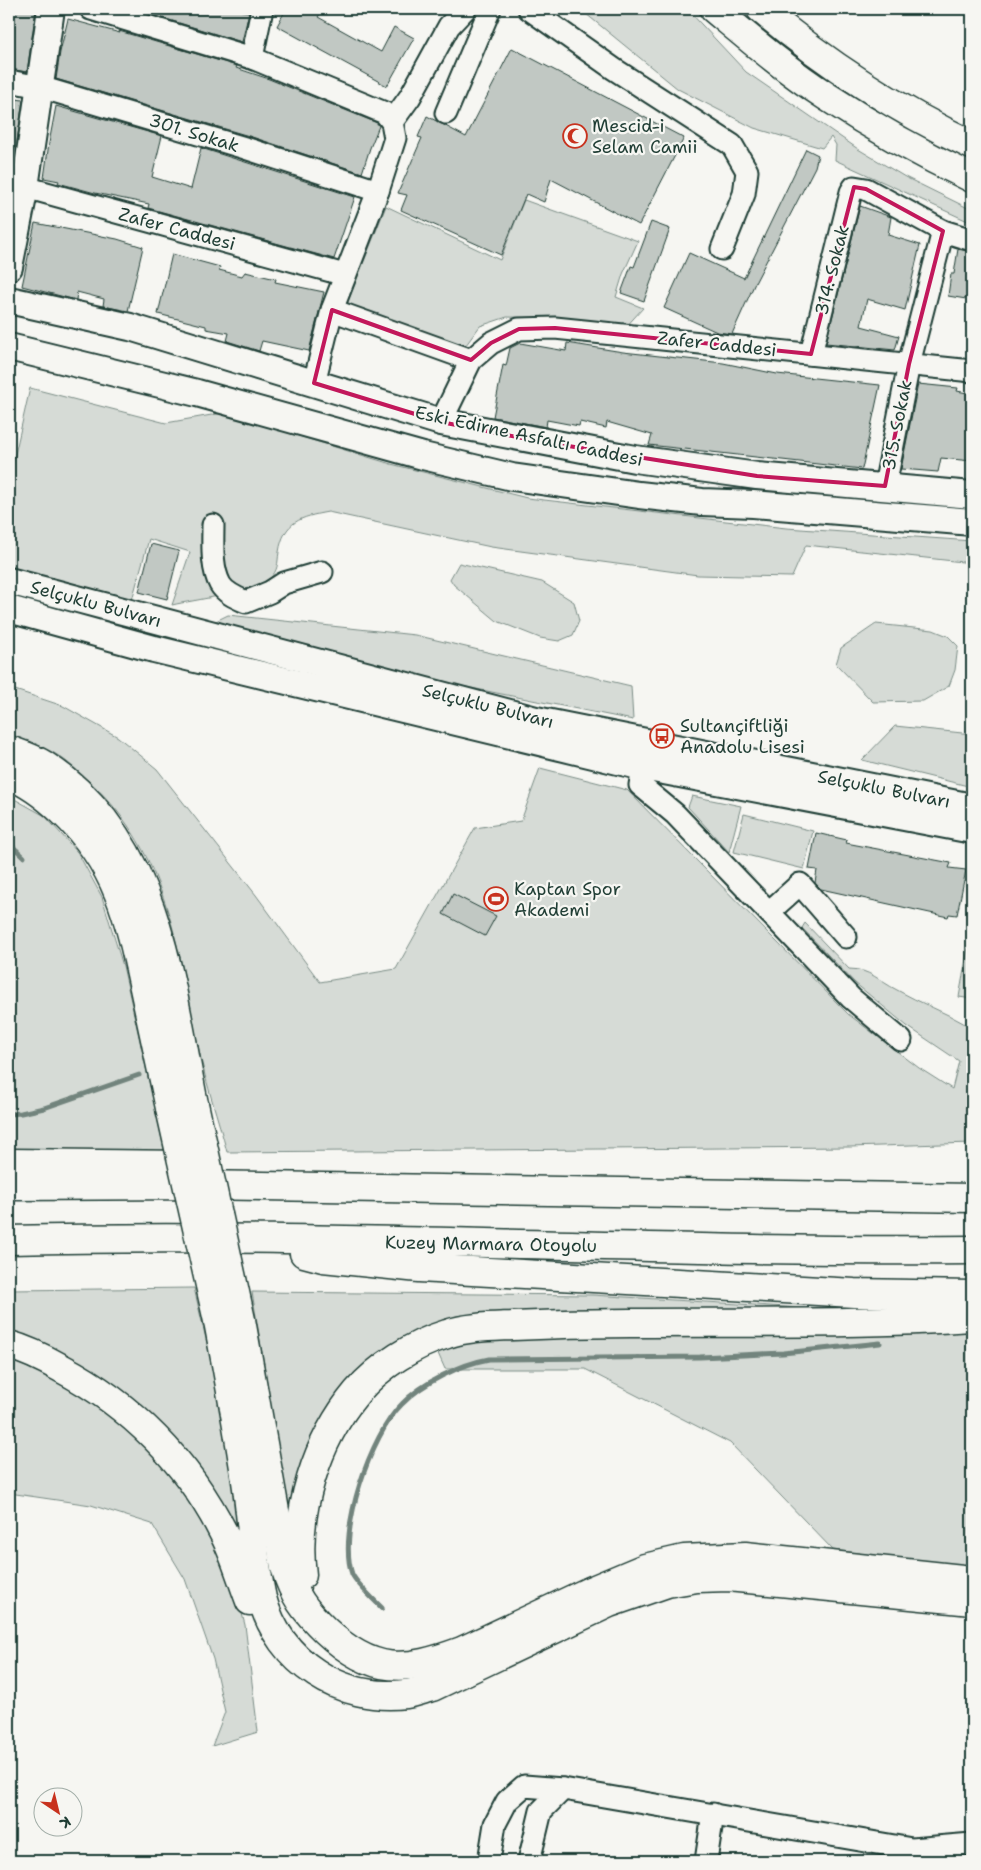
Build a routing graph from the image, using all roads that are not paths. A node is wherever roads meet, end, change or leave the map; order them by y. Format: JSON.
{"nodes":[{"id":1,"x":51,"y":9,"type":"edge"},
{"id":2,"x":92,"y":9,"type":"edge"},
{"id":3,"x":262,"y":9,"type":"edge"},
{"id":4,"x":465,"y":9,"type":"edge"},
{"id":5,"x":490,"y":9,"type":"edge"},
{"id":6,"x":529,"y":9,"type":"edge"},
{"id":7,"x":714,"y":9,"type":"edge"},
{"id":8,"x":762,"y":9,"type":"edge"},
{"id":9,"x":252,"y":58,"type":"junction"},
{"id":10,"x":9,"y":81,"type":"edge"},
{"id":11,"x":40,"y":87,"type":"junction"},
{"id":12,"x":446,"y":114,"type":"dead end"},
{"id":13,"x":392,"y":122,"type":"junction"},
{"id":14,"x":972,"y":145,"type":"edge"},
{"id":15,"x":972,"y":178,"type":"edge"},
{"id":16,"x":17,"y":186,"type":"edge"},
{"id":17,"x":378,"y":191,"type":"junction"},
{"id":18,"x":943,"y":231,"type":"junction"},
{"id":19,"x":972,"y":240,"type":"edge"},
{"id":20,"x":722,"y":249,"type":"dead end"},
{"id":21,"x":9,"y":267,"type":"edge"},
{"id":22,"x":345,"y":275,"type":"junction"},
{"id":23,"x":9,"y":300,"type":"edge"},
{"id":24,"x":332,"y":310,"type":"junction"},
{"id":25,"x":9,"y":347,"type":"edge"},
{"id":26,"x":811,"y":354,"type":"junction"},
{"id":27,"x":471,"y":360,"type":"junction"},
{"id":28,"x":909,"y":364,"type":"junction"},
{"id":29,"x":972,"y":371,"type":"edge"},
{"id":30,"x":314,"y":383,"type":"junction"},
{"id":31,"x":440,"y":422,"type":"junction"},
{"id":32,"x":885,"y":486,"type":"junction"},
{"id":33,"x":972,"y":495,"type":"edge"},
{"id":34,"x":972,"y":522,"type":"edge"},
{"id":35,"x":213,"y":525,"type":"dead end"},
{"id":36,"x":322,"y":572,"type":"dead end"},
{"id":37,"x":9,"y":581,"type":"edge"},
{"id":38,"x":9,"y":609,"type":"edge"},
{"id":39,"x":9,"y":750,"type":"edge"},
{"id":40,"x":643,"y":767,"type":"junction"},
{"id":41,"x":9,"y":775,"type":"edge"},
{"id":42,"x":972,"y":807,"type":"edge"},
{"id":43,"x":972,"y":830,"type":"edge"},
{"id":44,"x":769,"y":912,"type":"junction"},
{"id":45,"x":846,"y":936,"type":"dead end"},
{"id":46,"x":901,"y":1040,"type":"dead end"},
{"id":47,"x":182,"y":1106,"type":"junction"},
{"id":48,"x":9,"y":1163,"type":"edge"},
{"id":49,"x":9,"y":1186,"type":"edge"},
{"id":50,"x":260,"y":1186,"type":"junction"},
{"id":51,"x":972,"y":1198,"type":"edge"},
{"id":52,"x":249,"y":1239,"type":"junction"},
{"id":53,"x":9,"y":1240,"type":"edge"},
{"id":54,"x":972,"y":1250,"type":"edge"},
{"id":55,"x":972,"y":1295,"type":"edge"},
{"id":56,"x":972,"y":1318,"type":"edge"},
{"id":57,"x":230,"y":1320,"type":"junction"},
{"id":58,"x":9,"y":1345,"type":"edge"},
{"id":59,"x":972,"y":1580,"type":"edge"},
{"id":60,"x":972,"y":1602,"type":"edge"},
{"id":61,"x":315,"y":1620,"type":"junction"},
{"id":62,"x":295,"y":1658,"type":"junction"},
{"id":63,"x":563,"y":1789,"type":"junction"},
{"id":64,"x":713,"y":1814,"type":"junction"},
{"id":65,"x":972,"y":1844,"type":"edge"},
{"id":66,"x":911,"y":1855,"type":"edge"},
{"id":67,"x":489,"y":1861,"type":"edge"},
{"id":68,"x":529,"y":1861,"type":"edge"},
{"id":69,"x":706,"y":1861,"type":"edge"}],
"edges":[{"from":1,"to":11,"type":"main road"},
{"from":2,"to":9,"type":"street"},
{"from":3,"to":9,"type":"street"},
{"from":4,"to":13,"type":"street"},
{"from":5,"to":12,"type":"street"},
{"from":6,"to":20,"type":"street"},
{"from":7,"to":15,"type":"highway"},
{"from":8,"to":14,"type":"highway"},
{"from":9,"to":13,"type":"street"},
{"from":10,"to":11,"type":"street","name":"301. Sokak"},
{"from":11,"to":16,"type":"main road"},
{"from":11,"to":17,"type":"street","name":"301. Sokak"},
{"from":13,"to":17,"type":"street"},
{"from":16,"to":21,"type":"main road"},
{"from":16,"to":22,"type":"street","name":"Zafer Caddesi"},
{"from":17,"to":22,"type":"street"},
{"from":18,"to":19,"type":"street"},
{"from":18,"to":26,"type":"street","name":"314. Sokak"},
{"from":18,"to":28,"type":"street","name":"315. Sokak"},
{"from":22,"to":24,"type":"street"},
{"from":23,"to":30,"type":"main road","name":"Eski Edirne Asfaltı Caddesi"},
{"from":24,"to":27,"type":"street"},
{"from":24,"to":30,"type":"street"},
{"from":25,"to":34,"type":"main road","name":"Eski Edirne Asfaltı Caddesi"},
{"from":26,"to":27,"type":"street","name":"Zafer Caddesi"},
{"from":26,"to":28,"type":"street","name":"Zafer Caddesi"},
{"from":27,"to":31,"type":"street","name":"Zafer Caddesi"},
{"from":28,"to":29,"type":"street","name":"Zafer Caddesi"},
{"from":28,"to":32,"type":"street","name":"315. Sokak"},
{"from":30,"to":31,"type":"main road","name":"Eski Edirne Asfaltı Caddesi"},
{"from":31,"to":32,"type":"main road","name":"Eski Edirne Asfaltı Caddesi"},
{"from":32,"to":33,"type":"main road","name":"Eski Edirne Asfaltı Caddesi"},
{"from":35,"to":36,"type":"street"},
{"from":37,"to":42,"type":"main road","name":"Selçuklu Bulvarı"},
{"from":38,"to":40,"type":"main road","name":"Selçuklu Bulvarı"},
{"from":39,"to":47,"type":"highway"},
{"from":40,"to":43,"type":"main road","name":"Selçuklu Bulvarı"},
{"from":40,"to":44,"type":"street"},
{"from":41,"to":47,"type":"highway"},
{"from":44,"to":45,"type":"street"},
{"from":44,"to":46,"type":"street"},
{"from":47,"to":57,"type":"highway","bridge":true},
{"from":48,"to":50,"type":"highway"},
{"from":49,"to":50,"type":"highway"},
{"from":50,"to":51,"type":"highway"},
{"from":52,"to":53,"type":"highway","name":"Kuzey Marmara Otoyolu"},
{"from":52,"to":54,"type":"highway","name":"Kuzey Marmara Otoyolu"},
{"from":52,"to":55,"type":"highway"},
{"from":56,"to":61,"type":"highway"},
{"from":57,"to":61,"type":"highway"},
{"from":57,"to":62,"type":"highway"},
{"from":58,"to":62,"type":"highway"},
{"from":59,"to":61,"type":"highway"},
{"from":60,"to":62,"type":"highway"},
{"from":63,"to":64,"type":"street"},
{"from":63,"to":67,"type":"street"},
{"from":63,"to":68,"type":"street"},
{"from":64,"to":66,"type":"street"},
{"from":64,"to":69,"type":"street"},
{"from":65,"to":66,"type":"street"}]}
